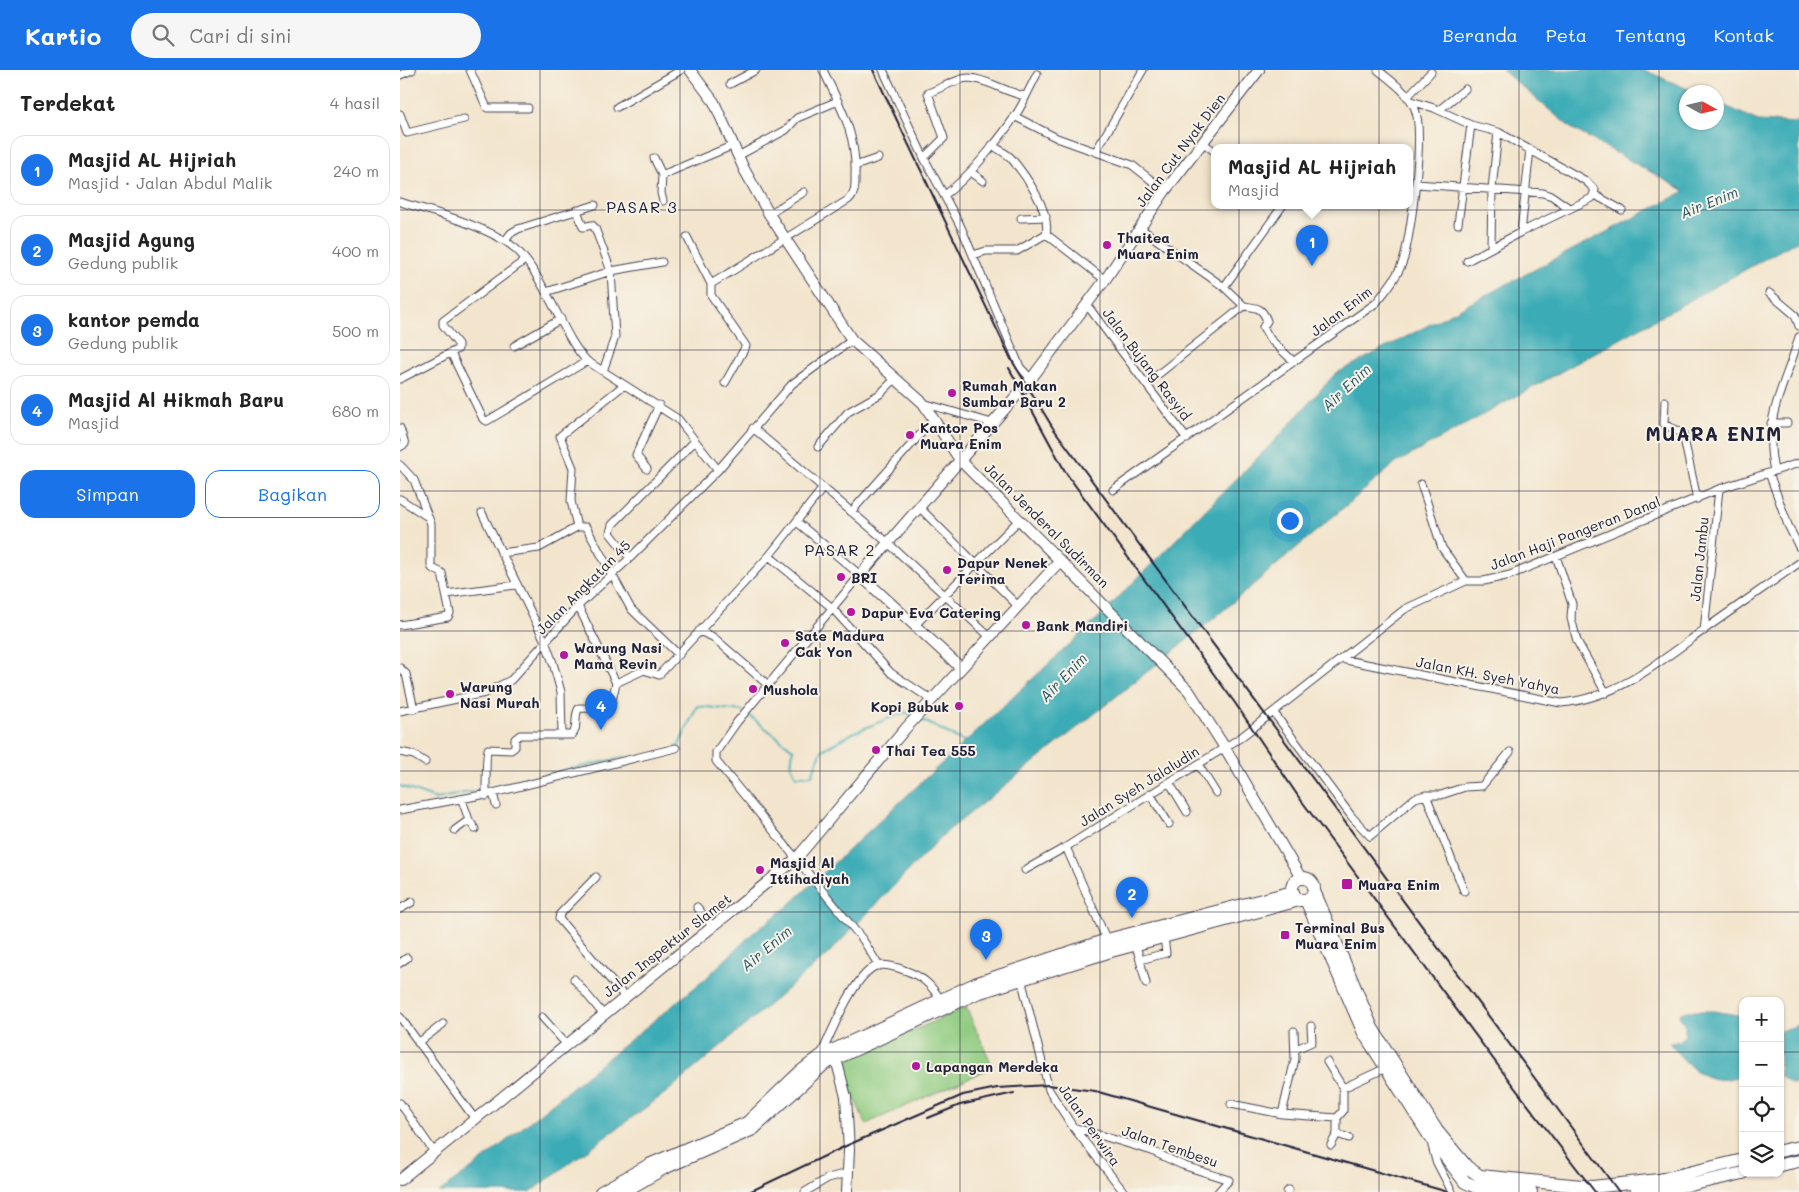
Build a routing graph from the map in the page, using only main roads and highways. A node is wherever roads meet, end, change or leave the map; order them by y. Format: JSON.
{"nodes":[{"id":1,"x":690,"y":70,"type":"edge"},
{"id":2,"x":1259,"y":70,"type":"edge"},
{"id":3,"x":960,"y":460,"type":"junction"},
{"id":4,"x":1060,"y":561,"type":"junction"},
{"id":5,"x":961,"y":668,"type":"junction"},
{"id":6,"x":1301,"y":878,"type":"junction"},
{"id":7,"x":1303,"y":896,"type":"junction"},
{"id":8,"x":1109,"y":946,"type":"junction"},
{"id":9,"x":827,"y":1060,"type":"junction"},
{"id":10,"x":1433,"y":1133,"type":"junction"},
{"id":11,"x":1799,"y":1147,"type":"edge"},
{"id":12,"x":1784,"y":1150,"type":"edge"},
{"id":13,"x":1799,"y":1160,"type":"edge"},
{"id":14,"x":1739,"y":1161,"type":"edge"},
{"id":15,"x":1784,"y":1164,"type":"edge"},
{"id":16,"x":1739,"y":1174,"type":"edge"},
{"id":17,"x":400,"y":1180,"type":"edge"},
{"id":18,"x":1660,"y":1187,"type":"edge"},
{"id":19,"x":601,"y":1192,"type":"edge"},
{"id":20,"x":623,"y":1192,"type":"edge"},
{"id":21,"x":847,"y":1192,"type":"edge"},
{"id":22,"x":1531,"y":1192,"type":"edge"},
{"id":23,"x":1636,"y":1192,"type":"edge"}],
"edges":[{"from":1,"to":3,"type":"main road","name":"Jalan Jenderal Sudirman"},
{"from":2,"to":3,"type":"main road","name":"Jalan Cut Nyak Dien"},
{"from":3,"to":4,"type":"main road","name":"Jalan Jenderal Sudirman"},
{"from":3,"to":5,"type":"main road","name":"Jalan Cut Nyak Dien"},
{"from":4,"to":5,"type":"main road","name":"Jalan Inspektur Slamet"},
{"from":4,"to":6,"type":"main road","name":"Jalan Jenderal Sudirman"},
{"from":5,"to":17,"type":"main road","name":"Jalan Inspektur Slamet"},
{"from":6,"to":7,"type":"highway"},
{"from":6,"to":7,"type":"highway"},
{"from":7,"to":8,"type":"highway"},
{"from":7,"to":8,"type":"highway"},
{"from":7,"to":10,"type":"highway"},
{"from":7,"to":10,"type":"highway"},
{"from":8,"to":9,"type":"highway"},
{"from":9,"to":19,"type":"highway"},
{"from":9,"to":20,"type":"highway"},
{"from":9,"to":21,"type":"main road"},
{"from":10,"to":18,"type":"highway"},
{"from":10,"to":22,"type":"highway"},
{"from":11,"to":12,"type":"highway"},
{"from":13,"to":15,"type":"highway"},
{"from":14,"to":18,"type":"highway"},
{"from":16,"to":18,"type":"highway"},
{"from":18,"to":23,"type":"highway"}]}
